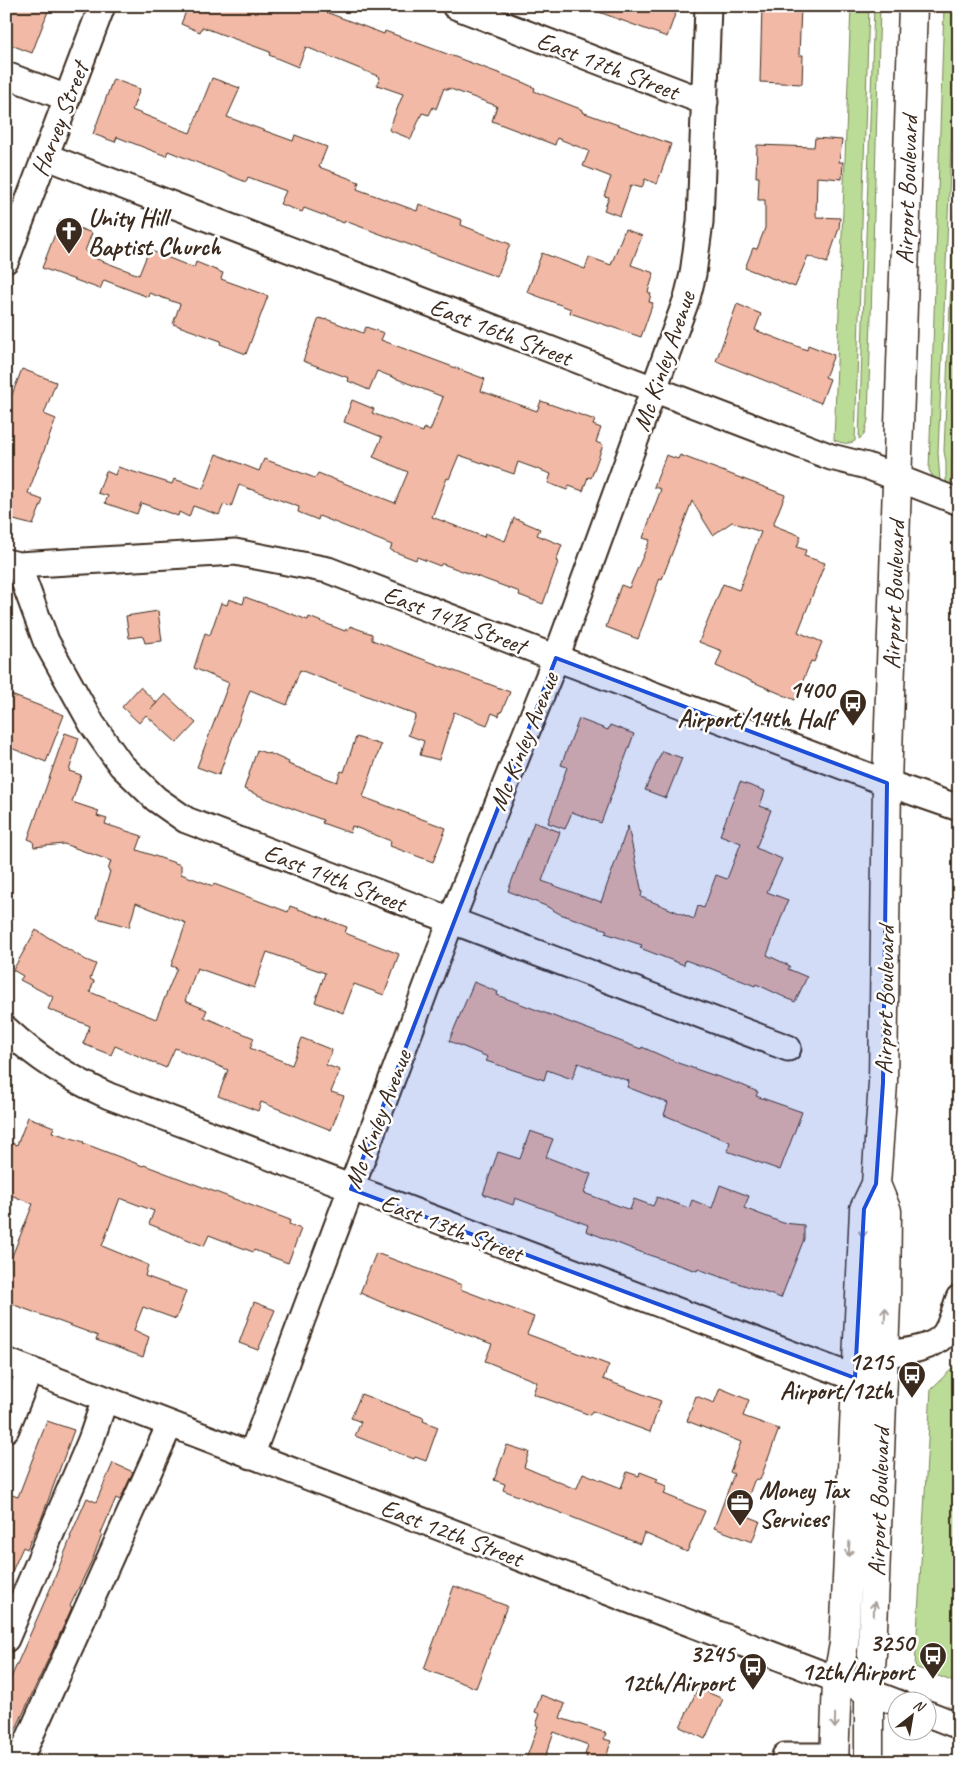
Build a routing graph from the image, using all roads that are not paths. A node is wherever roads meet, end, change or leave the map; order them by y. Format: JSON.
{"nodes":[{"id":1,"x":102,"y":6,"type":"edge"},
{"id":2,"x":455,"y":6,"type":"edge"},
{"id":3,"x":708,"y":6,"type":"edge"},
{"id":4,"x":913,"y":6,"type":"edge"},
{"id":5,"x":6,"y":75,"type":"edge"},
{"id":6,"x":67,"y":98,"type":"junction"},
{"id":7,"x":705,"y":102,"type":"junction"},
{"id":8,"x":45,"y":156,"type":"junction"},
{"id":9,"x":6,"y":260,"type":"edge"},
{"id":10,"x":654,"y":390,"type":"junction"},
{"id":11,"x":896,"y":478,"type":"junction"},
{"id":12,"x":959,"y":502,"type":"edge"},
{"id":13,"x":12,"y":563,"type":"edge"},
{"id":14,"x":556,"y":658,"type":"junction"},
{"id":15,"x":887,"y":783,"type":"junction"},
{"id":16,"x":959,"y":808,"type":"edge"},
{"id":17,"x":451,"y":921,"type":"junction"},
{"id":18,"x":6,"y":1029,"type":"edge"},
{"id":19,"x":788,"y":1048,"type":"dead end"},
{"id":20,"x":876,"y":1184,"type":"junction"},
{"id":21,"x":351,"y":1189,"type":"junction"},
{"id":22,"x":959,"y":1298,"type":"edge"},
{"id":23,"x":884,"y":1353,"type":"junction"},
{"id":24,"x":6,"y":1361,"type":"edge"},
{"id":25,"x":30,"y":1370,"type":"junction"},
{"id":26,"x":855,"y":1378,"type":"junction"},
{"id":27,"x":105,"y":1399,"type":"junction"},
{"id":28,"x":170,"y":1424,"type":"junction"},
{"id":29,"x":6,"y":1429,"type":"edge"},
{"id":30,"x":251,"y":1456,"type":"junction"},
{"id":31,"x":6,"y":1639,"type":"edge"},
{"id":32,"x":837,"y":1681,"type":"junction"},
{"id":33,"x":869,"y":1692,"type":"junction"},
{"id":34,"x":888,"y":1699,"type":"edge"},
{"id":35,"x":938,"y":1718,"type":"edge"},
{"id":36,"x":959,"y":1726,"type":"edge"},
{"id":37,"x":834,"y":1759,"type":"edge"},
{"id":38,"x":6,"y":1760,"type":"edge"},
{"id":39,"x":785,"y":1762,"type":"edge"},
{"id":40,"x":869,"y":1762,"type":"edge"}],
"edges":[{"from":1,"to":6,"type":"street","name":"Harvey Street"},
{"from":2,"to":7,"type":"street","name":"East 17th Street"},
{"from":3,"to":7,"type":"street","name":"Mc Kinley Avenue"},
{"from":4,"to":11,"type":"main road","name":"Airport Boulevard"},
{"from":5,"to":6,"type":"street"},
{"from":6,"to":8,"type":"street","name":"Harvey Street"},
{"from":7,"to":10,"type":"street","name":"Mc Kinley Avenue"},
{"from":8,"to":9,"type":"street","name":"Harvey Street"},
{"from":8,"to":10,"type":"street","name":"East 16th Street"},
{"from":10,"to":11,"type":"street","name":"East 16th Street"},
{"from":10,"to":14,"type":"street","name":"Mc Kinley Avenue"},
{"from":11,"to":12,"type":"street","name":"East 16th Street"},
{"from":11,"to":15,"type":"main road","name":"Airport Boulevard"},
{"from":13,"to":14,"type":"street","name":"East 14½ Street"},
{"from":13,"to":17,"type":"street","name":"East 14th Street"},
{"from":14,"to":15,"type":"street","name":"East 14½ Street"},
{"from":14,"to":17,"type":"street","name":"Mc Kinley Avenue"},
{"from":15,"to":16,"type":"street","name":"East 14½ Street"},
{"from":15,"to":20,"type":"main road","name":"Airport Boulevard"},
{"from":17,"to":19,"type":"street","name":"East 14th Street"},
{"from":17,"to":21,"type":"street","name":"Mc Kinley Avenue"},
{"from":18,"to":21,"type":"street","name":"East 13th Street"},
{"from":23,"to":20,"type":"main road","name":"Airport Boulevard","one_way":true},
{"from":20,"to":26,"type":"main road","name":"Airport Boulevard","one_way":true},
{"from":21,"to":26,"type":"street","name":"East 13th Street"},
{"from":21,"to":30,"type":"street","name":"Mc Kinley Avenue"},
{"from":22,"to":23,"type":"street"},
{"from":33,"to":23,"type":"main road","name":"Airport Boulevard","one_way":true},
{"from":24,"to":25,"type":"street","name":"East 12th Street"},
{"from":25,"to":27,"type":"street","name":"East 12th Street"},
{"from":25,"to":29,"type":"street"},
{"from":26,"to":32,"type":"main road","name":"Airport Boulevard","one_way":true},
{"from":27,"to":28,"type":"street","name":"East 12th Street"},
{"from":27,"to":31,"type":"street"},
{"from":28,"to":30,"type":"street","name":"East 12th Street"},
{"from":28,"to":38,"type":"street"},
{"from":30,"to":32,"type":"street","name":"East 12th Street"},
{"from":32,"to":33,"type":"street","name":"East 12th Street"},
{"from":32,"to":37,"type":"main road","name":"Airport Boulevard","one_way":true},
{"from":33,"to":34,"type":"street","name":"East 12th Street"},
{"from":33,"to":40,"type":"main road","name":"Airport Boulevard"},
{"from":35,"to":36,"type":"street"},
{"from":37,"to":39,"type":"street"}]}
